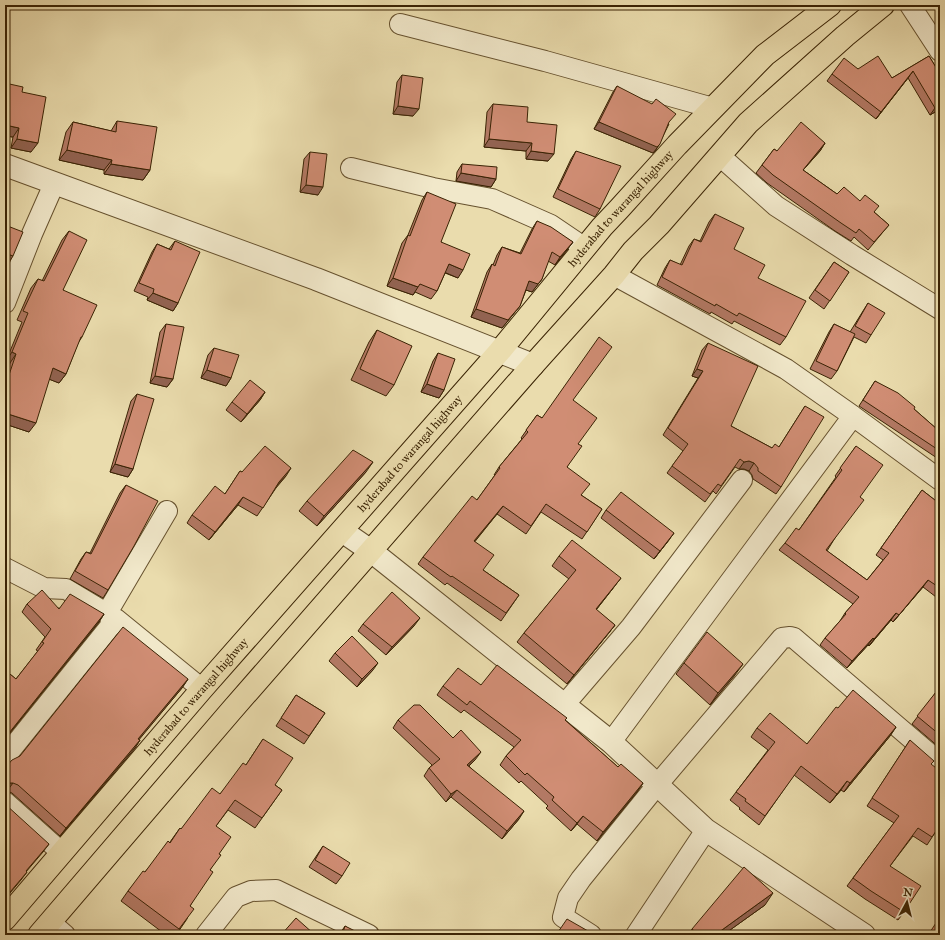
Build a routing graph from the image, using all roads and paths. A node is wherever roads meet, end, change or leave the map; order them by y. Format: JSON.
{"nodes":[{"id":1,"x":883,"y":5,"type":"edge"},
{"id":2,"x":910,"y":5,"type":"edge"},
{"id":3,"x":828,"y":6,"type":"edge"},
{"id":4,"x":400,"y":24,"type":"dead end"},
{"id":5,"x":940,"y":51,"type":"edge"},
{"id":6,"x":713,"y":108,"type":"junction"},
{"id":7,"x":720,"y":156,"type":"junction"},
{"id":8,"x":5,"y":165,"type":"edge"},
{"id":9,"x":351,"y":168,"type":"dead end"},
{"id":10,"x":54,"y":184,"type":"junction"},
{"id":11,"x":585,"y":248,"type":"junction"},
{"id":12,"x":614,"y":275,"type":"junction"},
{"id":13,"x":5,"y":303,"type":"edge"},
{"id":14,"x":940,"y":309,"type":"edge"},
{"id":15,"x":499,"y":352,"type":"junction"},
{"id":16,"x":533,"y":365,"type":"junction"},
{"id":17,"x":853,"y":416,"type":"junction"},
{"id":18,"x":742,"y":480,"type":"dead end"},
{"id":19,"x":940,"y":480,"type":"edge"},
{"id":20,"x":167,"y":511,"type":"dead end"},
{"id":21,"x":342,"y":531,"type":"junction"},
{"id":22,"x":371,"y":551,"type":"junction"},
{"id":23,"x":5,"y":568,"type":"edge"},
{"id":24,"x":111,"y":616,"type":"junction"},
{"id":25,"x":202,"y":689,"type":"junction"},
{"id":26,"x":564,"y":705,"type":"junction"},
{"id":27,"x":612,"y":742,"type":"junction"},
{"id":28,"x":5,"y":757,"type":"edge"},
{"id":29,"x":940,"y":763,"type":"edge"},
{"id":30,"x":657,"y":785,"type":"junction"},
{"id":31,"x":5,"y":802,"type":"edge"},
{"id":32,"x":706,"y":830,"type":"junction"},
{"id":33,"x":61,"y":852,"type":"junction"},
{"id":34,"x":5,"y":919,"type":"edge"},
{"id":35,"x":52,"y":931,"type":"edge"},
{"id":36,"x":206,"y":935,"type":"edge"},
{"id":37,"x":369,"y":935,"type":"edge"},
{"id":38,"x":591,"y":935,"type":"edge"},
{"id":39,"x":636,"y":935,"type":"edge"},
{"id":40,"x":864,"y":935,"type":"edge"}],
"edges":[{"from":1,"to":7,"type":"main road"},
{"from":2,"to":5,"type":"street"},
{"from":3,"to":6,"type":"main road","name":"hyderabad to warangal highway"},
{"from":4,"to":6,"type":"street"},
{"from":6,"to":11,"type":"main road","name":"hyderabad to warangal highway"},
{"from":7,"to":12,"type":"main road"},
{"from":7,"to":14,"type":"street"},
{"from":8,"to":10,"type":"street"},
{"from":9,"to":11,"type":"street"},
{"from":10,"to":13,"type":"street"},
{"from":10,"to":15,"type":"street"},
{"from":11,"to":15,"type":"main road","name":"hyderabad to warangal highway"},
{"from":12,"to":16,"type":"main road"},
{"from":12,"to":17,"type":"street"},
{"from":15,"to":16,"type":"street"},
{"from":15,"to":21,"type":"main road","name":"hyderabad to warangal highway"},
{"from":16,"to":22,"type":"main road"},
{"from":17,"to":19,"type":"street"},
{"from":17,"to":27,"type":"street"},
{"from":18,"to":26,"type":"street"},
{"from":20,"to":24,"type":"street"},
{"from":21,"to":22,"type":"street"},
{"from":21,"to":25,"type":"main road","name":"hyderabad to warangal highway"},
{"from":22,"to":26,"type":"street"},
{"from":22,"to":35,"type":"main road"},
{"from":23,"to":24,"type":"street"},
{"from":24,"to":25,"type":"street"},
{"from":24,"to":28,"type":"street"},
{"from":25,"to":33,"type":"main road","name":"hyderabad to warangal highway"},
{"from":26,"to":27,"type":"street"},
{"from":27,"to":30,"type":"street"},
{"from":29,"to":30,"type":"street"},
{"from":30,"to":32,"type":"street"},
{"from":30,"to":38,"type":"street"},
{"from":31,"to":33,"type":"street"},
{"from":32,"to":39,"type":"street"},
{"from":32,"to":40,"type":"street"},
{"from":33,"to":34,"type":"main road","name":"hyderabad to warangal highway"},
{"from":36,"to":37,"type":"street"}]}
